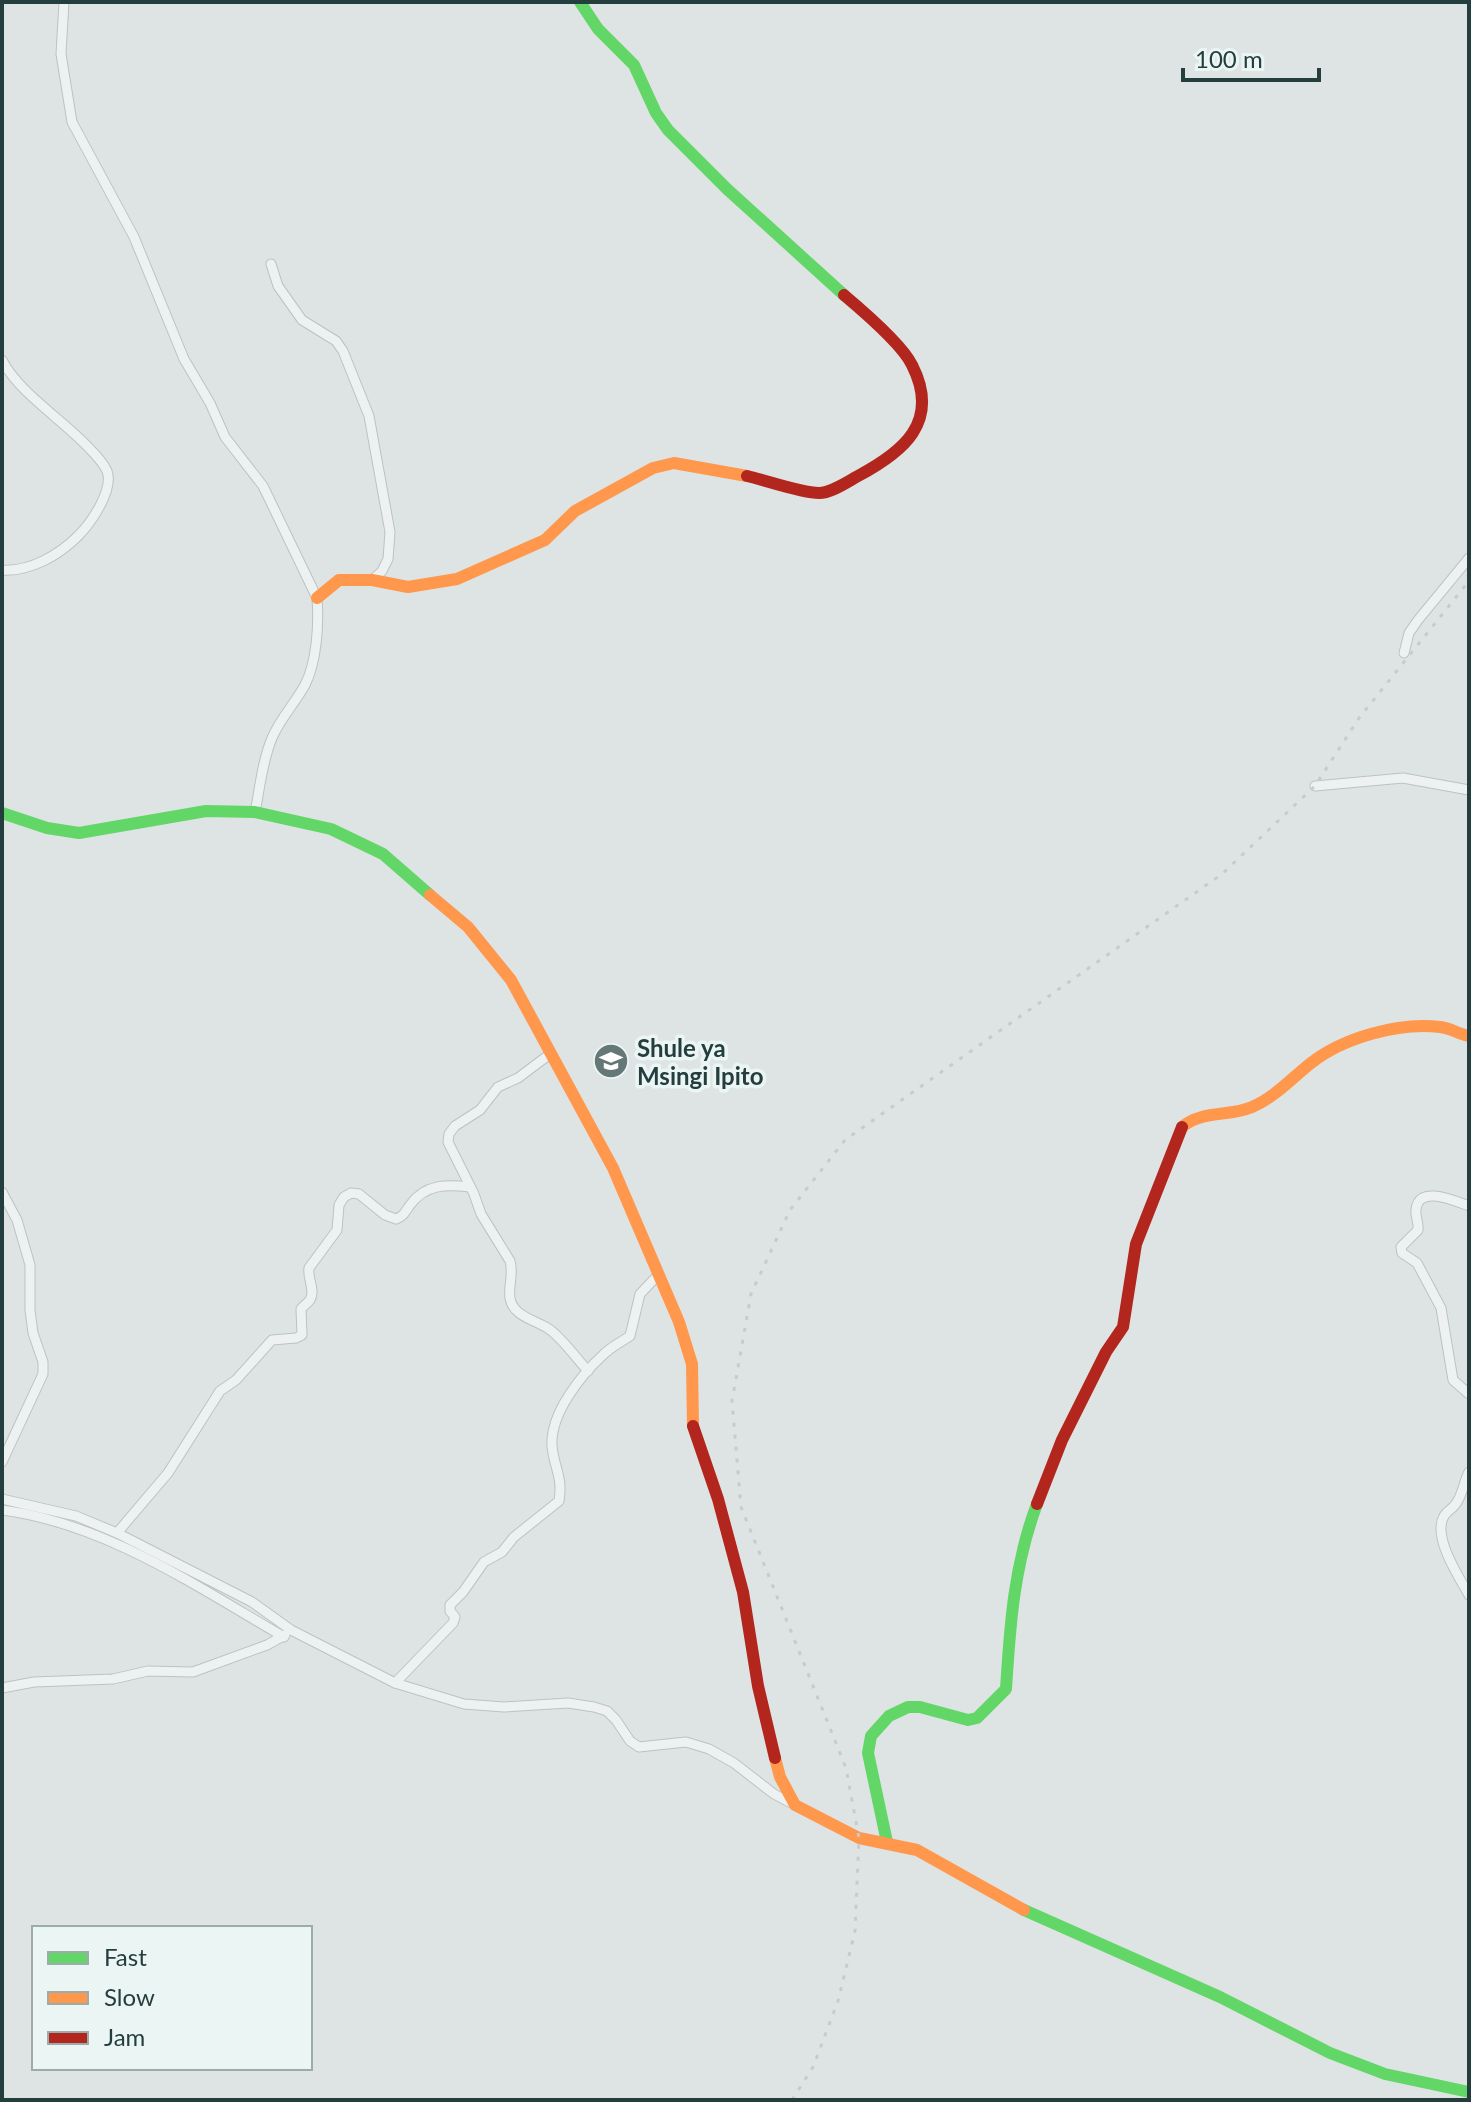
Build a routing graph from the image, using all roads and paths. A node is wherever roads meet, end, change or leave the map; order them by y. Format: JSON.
{"nodes":[{"id":1,"x":64,"y":2,"type":"edge"},
{"id":2,"x":580,"y":2,"type":"edge"},
{"id":3,"x":271,"y":264,"type":"dead end"},
{"id":4,"x":2,"y":360,"type":"edge"},
{"id":5,"x":1469,"y":558,"type":"edge"},
{"id":6,"x":2,"y":570,"type":"edge"},
{"id":7,"x":372,"y":580,"type":"junction"},
{"id":8,"x":317,"y":598,"type":"junction"},
{"id":9,"x":1404,"y":653,"type":"dead end"},
{"id":10,"x":1315,"y":786,"type":"dead end"},
{"id":11,"x":1469,"y":790,"type":"edge"},
{"id":12,"x":255,"y":812,"type":"junction"},
{"id":13,"x":2,"y":813,"type":"edge"},
{"id":14,"x":1469,"y":1036,"type":"edge"},
{"id":15,"x":550,"y":1054,"type":"junction"},
{"id":16,"x":470,"y":1187,"type":"junction"},
{"id":17,"x":2,"y":1192,"type":"edge"},
{"id":18,"x":1469,"y":1206,"type":"edge"},
{"id":19,"x":658,"y":1275,"type":"junction"},
{"id":20,"x":588,"y":1371,"type":"junction"},
{"id":21,"x":1469,"y":1394,"type":"edge"},
{"id":22,"x":2,"y":1462,"type":"edge"},
{"id":23,"x":1469,"y":1472,"type":"edge"},
{"id":24,"x":2,"y":1499,"type":"edge"},
{"id":25,"x":2,"y":1510,"type":"edge"},
{"id":26,"x":117,"y":1533,"type":"junction"},
{"id":27,"x":1469,"y":1595,"type":"edge"},
{"id":28,"x":287,"y":1633,"type":"junction"},
{"id":29,"x":395,"y":1683,"type":"junction"},
{"id":30,"x":2,"y":1688,"type":"edge"},
{"id":31,"x":795,"y":1805,"type":"junction"},
{"id":32,"x":887,"y":1842,"type":"junction"},
{"id":33,"x":1469,"y":2092,"type":"edge"}],
"edges":[{"from":1,"to":8,"type":"street"},
{"from":2,"to":7,"type":"street"},
{"from":3,"to":7,"type":"street"},
{"from":4,"to":6,"type":"street"},
{"from":5,"to":9,"type":"street"},
{"from":7,"to":8,"type":"street"},
{"from":8,"to":12,"type":"street"},
{"from":10,"to":11,"type":"street"},
{"from":12,"to":13,"type":"street"},
{"from":12,"to":15,"type":"street"},
{"from":14,"to":32,"type":"street"},
{"from":15,"to":16,"type":"street"},
{"from":15,"to":19,"type":"street"},
{"from":16,"to":20,"type":"street"},
{"from":16,"to":26,"type":"street"},
{"from":17,"to":22,"type":"street"},
{"from":18,"to":21,"type":"street"},
{"from":19,"to":20,"type":"street"},
{"from":19,"to":31,"type":"street"},
{"from":20,"to":29,"type":"street"},
{"from":23,"to":27,"type":"street"},
{"from":24,"to":26,"type":"street"},
{"from":25,"to":28,"type":"street"},
{"from":26,"to":28,"type":"street"},
{"from":28,"to":29,"type":"street"},
{"from":28,"to":30,"type":"street"},
{"from":29,"to":31,"type":"street"},
{"from":31,"to":32,"type":"street"},
{"from":32,"to":33,"type":"street"}]}
